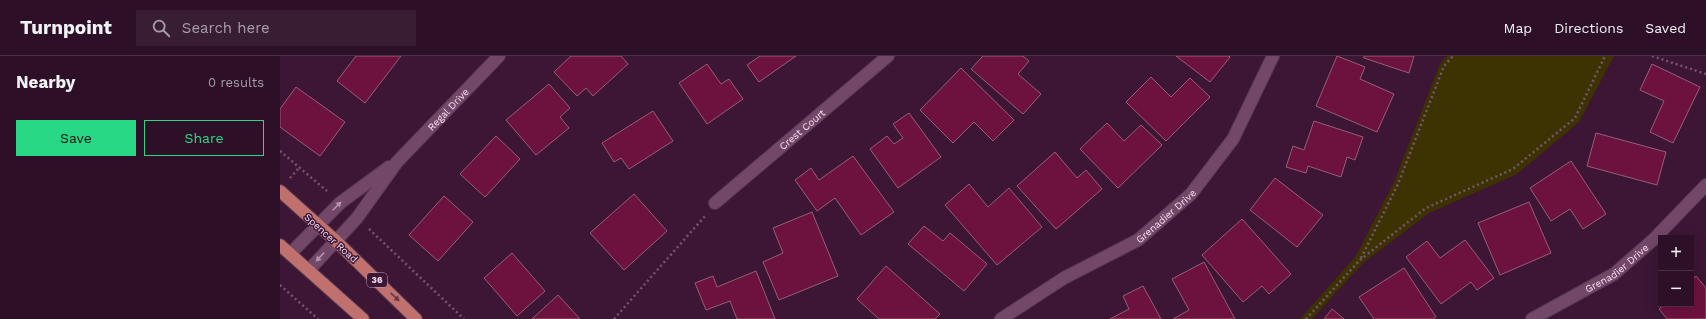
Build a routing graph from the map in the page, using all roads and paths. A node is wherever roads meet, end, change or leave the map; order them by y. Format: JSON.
{"nodes":[{"id":1,"x":499,"y":56,"type":"edge"},
{"id":2,"x":888,"y":56,"type":"edge"},
{"id":3,"x":1272,"y":56,"type":"edge"},
{"id":4,"x":1453,"y":56,"type":"edge"},
{"id":5,"x":1605,"y":56,"type":"edge"},
{"id":6,"x":1652,"y":56,"type":"edge"},
{"id":7,"x":1706,"y":74,"type":"edge"},
{"id":8,"x":280,"y":151,"type":"edge"},
{"id":9,"x":397,"y":162,"type":"junction"},
{"id":10,"x":1706,"y":185,"type":"edge"},
{"id":11,"x":280,"y":191,"type":"edge"},
{"id":12,"x":340,"y":203,"type":"junction"},
{"id":13,"x":715,"y":203,"type":"joint"},
{"id":14,"x":358,"y":218,"type":"junction"},
{"id":15,"x":318,"y":226,"type":"junction"},
{"id":16,"x":336,"y":241,"type":"junction"},
{"id":17,"x":280,"y":245,"type":"edge"},
{"id":18,"x":290,"y":254,"type":"junction"},
{"id":19,"x":1360,"y":260,"type":"junction"},
{"id":20,"x":309,"y":270,"type":"junction"},
{"id":21,"x":280,"y":285,"type":"edge"},
{"id":22,"x":318,"y":319,"type":"edge"},
{"id":23,"x":363,"y":319,"type":"edge"},
{"id":24,"x":416,"y":319,"type":"edge"},
{"id":25,"x":464,"y":319,"type":"edge"},
{"id":26,"x":614,"y":319,"type":"edge"},
{"id":27,"x":1001,"y":319,"type":"edge"},
{"id":28,"x":1306,"y":319,"type":"edge"},
{"id":29,"x":1532,"y":319,"type":"edge"}],
"edges":[{"from":1,"to":9,"type":"street","name":"Regal Drive"},
{"from":2,"to":13,"type":"street","name":"Crest Court"},
{"from":3,"to":27,"type":"street","name":"Grenadier Drive"},
{"from":4,"to":19,"type":"path"},
{"from":5,"to":19,"type":"path"},
{"from":6,"to":7,"type":"path"},
{"from":8,"to":12,"type":"path"},
{"from":9,"to":12,"type":"street","name":"Regal Drive"},
{"from":9,"to":14,"type":"street","name":"Regal Drive"},
{"from":10,"to":29,"type":"street","name":"Grenadier Drive"},
{"from":11,"to":15,"type":"main road","name":"Spencer Road","number":"36"},
{"from":15,"to":12,"type":"street","name":"Regal Drive","one_way":true},
{"from":13,"to":26,"type":"path"},
{"from":14,"to":16,"type":"street","name":"Regal Drive"},
{"from":14,"to":25,"type":"path"},
{"from":15,"to":16,"type":"main road","name":"Spencer Road","number":"36"},
{"from":15,"to":18,"type":"street","name":"Regal Drive"},
{"from":16,"to":20,"type":"street","name":"Regal Drive","one_way":true},
{"from":16,"to":24,"type":"main road","name":"Spencer Road","number":"36","one_way":true},
{"from":17,"to":18,"type":"main road"},
{"from":18,"to":20,"type":"main road"},
{"from":19,"to":28,"type":"path"},
{"from":20,"to":23,"type":"main road"},
{"from":21,"to":22,"type":"path"}]}
